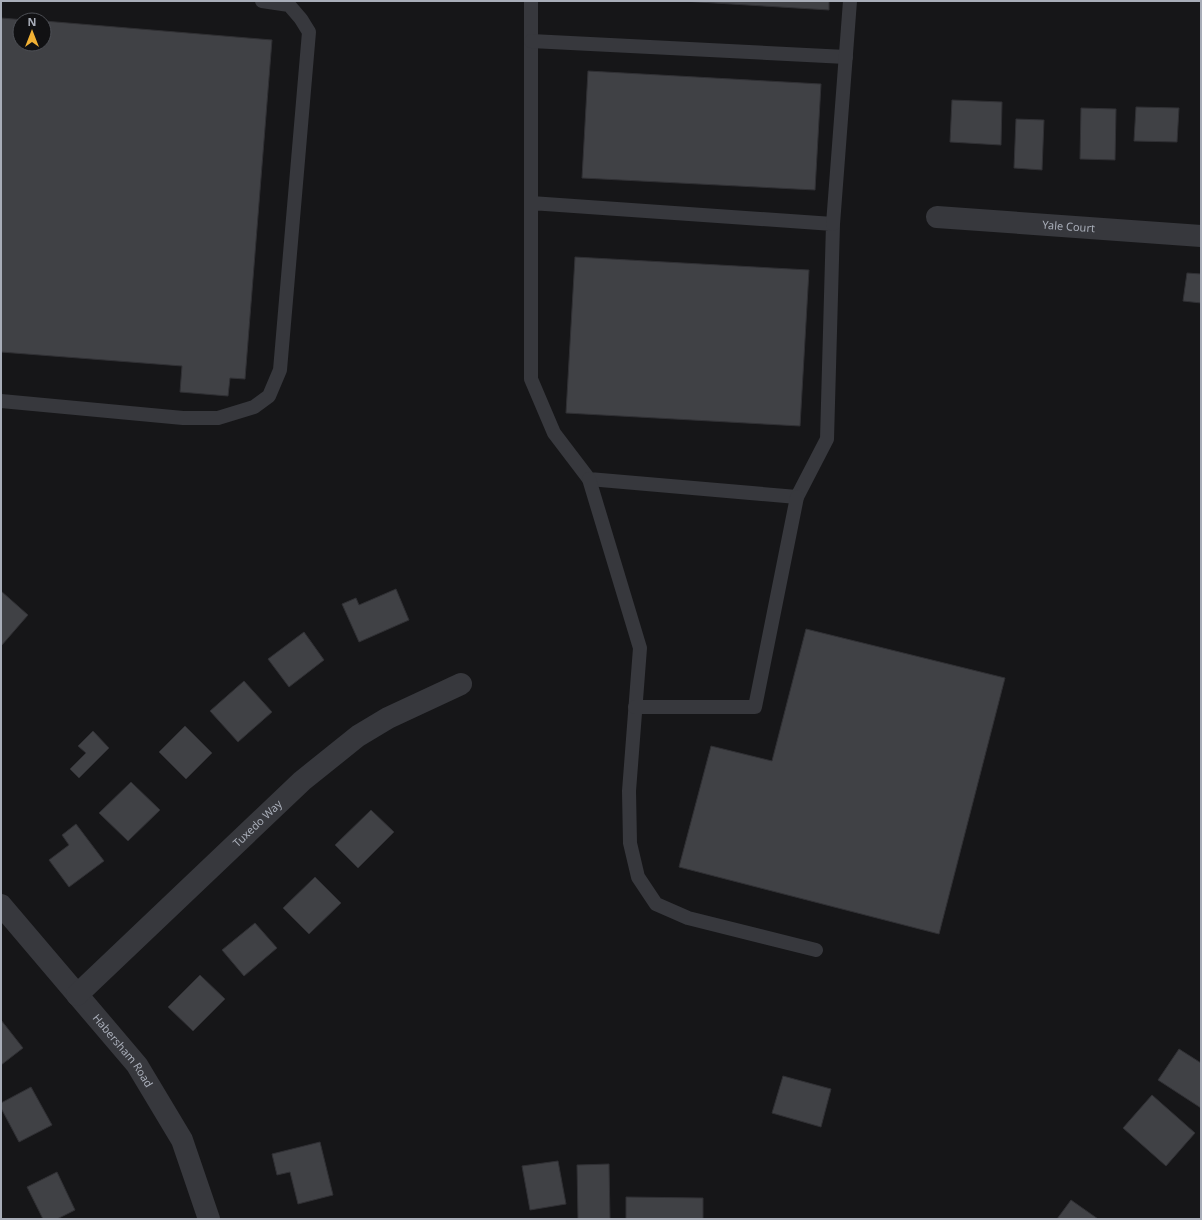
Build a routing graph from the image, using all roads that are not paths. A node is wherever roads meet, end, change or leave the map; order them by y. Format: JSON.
{"nodes":[{"id":1,"x":262,"y":1,"type":"edge"},
{"id":2,"x":531,"y":1,"type":"edge"},
{"id":3,"x":850,"y":1,"type":"edge"},
{"id":4,"x":531,"y":41,"type":"junction"},
{"id":5,"x":846,"y":57,"type":"junction"},
{"id":6,"x":531,"y":203,"type":"junction"},
{"id":7,"x":937,"y":217,"type":"dead end"},
{"id":8,"x":833,"y":224,"type":"junction"},
{"id":9,"x":1201,"y":236,"type":"edge"},
{"id":10,"x":1,"y":401,"type":"edge"},
{"id":11,"x":589,"y":479,"type":"junction"},
{"id":12,"x":797,"y":497,"type":"junction"},
{"id":13,"x":461,"y":684,"type":"dead end"},
{"id":14,"x":635,"y":707,"type":"junction"},
{"id":15,"x":1,"y":905,"type":"edge"},
{"id":16,"x":816,"y":950,"type":"dead end"},
{"id":17,"x":77,"y":995,"type":"junction"},
{"id":18,"x":209,"y":1219,"type":"edge"}],
"edges":[{"from":1,"to":10,"type":"lane"},
{"from":2,"to":4,"type":"lane"},
{"from":3,"to":5,"type":"lane"},
{"from":4,"to":5,"type":"lane"},
{"from":4,"to":6,"type":"lane"},
{"from":5,"to":8,"type":"lane"},
{"from":6,"to":8,"type":"lane"},
{"from":6,"to":11,"type":"lane"},
{"from":7,"to":9,"type":"street","name":"Yale Court"},
{"from":8,"to":12,"type":"lane"},
{"from":11,"to":12,"type":"lane"},
{"from":11,"to":14,"type":"lane"},
{"from":12,"to":14,"type":"lane"},
{"from":13,"to":17,"type":"street","name":"Tuxedo Way"},
{"from":14,"to":16,"type":"lane"},
{"from":15,"to":17,"type":"street","name":"Habersham Road"},
{"from":17,"to":18,"type":"street","name":"Habersham Road"}]}
